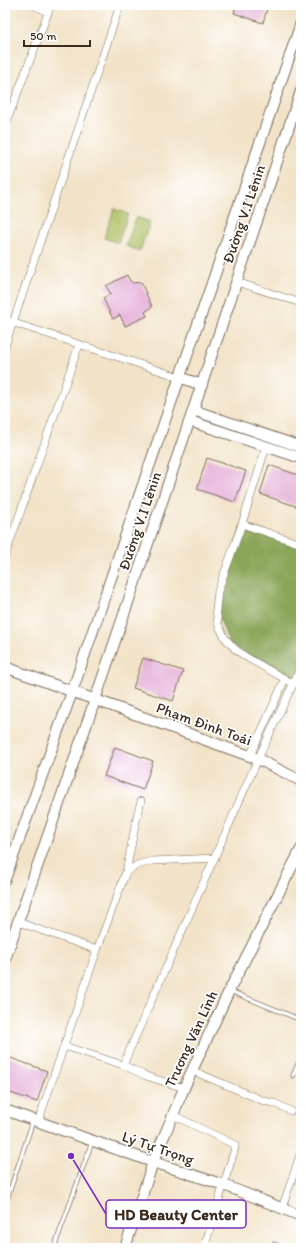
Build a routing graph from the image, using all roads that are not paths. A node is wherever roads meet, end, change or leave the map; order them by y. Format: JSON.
{"nodes":[{"id":1,"x":33,"y":5,"type":"edge"},
{"id":2,"x":50,"y":5,"type":"edge"},
{"id":3,"x":120,"y":5,"type":"edge"},
{"id":4,"x":48,"y":12,"type":"junction"},
{"id":5,"x":301,"y":23,"type":"edge"},
{"id":6,"x":301,"y":91,"type":"edge"},
{"id":7,"x":5,"y":126,"type":"edge"},
{"id":8,"x":237,"y":282,"type":"junction"},
{"id":9,"x":301,"y":303,"type":"edge"},
{"id":10,"x":5,"y":320,"type":"edge"},
{"id":11,"x":13,"y":323,"type":"junction"},
{"id":12,"x":79,"y":345,"type":"junction"},
{"id":13,"x":5,"y":346,"type":"edge"},
{"id":14,"x":179,"y":378,"type":"junction"},
{"id":15,"x":202,"y":385,"type":"junction"},
{"id":16,"x":193,"y":410,"type":"junction"},
{"id":17,"x":190,"y":421,"type":"junction"},
{"id":18,"x":266,"y":446,"type":"junction"},
{"id":19,"x":301,"y":447,"type":"edge"},
{"id":20,"x":301,"y":458,"type":"edge"},
{"id":21,"x":242,"y":524,"type":"junction"},
{"id":22,"x":301,"y":544,"type":"edge"},
{"id":23,"x":5,"y":556,"type":"edge"},
{"id":24,"x":5,"y":667,"type":"edge"},
{"id":25,"x":301,"y":667,"type":"edge"},
{"id":26,"x":284,"y":679,"type":"junction"},
{"id":27,"x":294,"y":684,"type":"junction"},
{"id":28,"x":72,"y":692,"type":"junction"},
{"id":29,"x":96,"y":700,"type":"junction"},
{"id":30,"x":254,"y":758,"type":"junction"},
{"id":31,"x":301,"y":781,"type":"edge"},
{"id":32,"x":141,"y":801,"type":"dead end"},
{"id":33,"x":301,"y":849,"type":"edge"},
{"id":34,"x":215,"y":858,"type":"junction"},
{"id":35,"x":7,"y":866,"type":"edge"},
{"id":36,"x":126,"y":872,"type":"junction"},
{"id":37,"x":5,"y":879,"type":"edge"},
{"id":38,"x":18,"y":922,"type":"junction"},
{"id":39,"x":97,"y":950,"type":"junction"},
{"id":40,"x":5,"y":959,"type":"edge"},
{"id":41,"x":229,"y":991,"type":"junction"},
{"id":42,"x":301,"y":1020,"type":"edge"},
{"id":43,"x":64,"y":1046,"type":"junction"},
{"id":44,"x":301,"y":1057,"type":"edge"},
{"id":45,"x":123,"y":1065,"type":"junction"},
{"id":46,"x":193,"y":1070,"type":"junction"},
{"id":47,"x":293,"y":1076,"type":"dead end"},
{"id":48,"x":184,"y":1088,"type":"junction"},
{"id":49,"x":5,"y":1110,"type":"edge"},
{"id":50,"x":291,"y":1111,"type":"dead end"},
{"id":51,"x":173,"y":1115,"type":"junction"},
{"id":52,"x":35,"y":1121,"type":"junction"},
{"id":53,"x":92,"y":1141,"type":"junction"},
{"id":54,"x":301,"y":1152,"type":"edge"},
{"id":55,"x":153,"y":1162,"type":"junction"},
{"id":56,"x":224,"y":1185,"type":"junction"},
{"id":57,"x":5,"y":1205,"type":"edge"},
{"id":58,"x":282,"y":1208,"type":"junction"},
{"id":59,"x":301,"y":1216,"type":"edge"},
{"id":60,"x":54,"y":1248,"type":"edge"},
{"id":61,"x":125,"y":1248,"type":"edge"},
{"id":62,"x":204,"y":1248,"type":"edge"},
{"id":63,"x":273,"y":1248,"type":"edge"},
{"id":64,"x":283,"y":1248,"type":"edge"}],
"edges":[{"from":1,"to":4,"type":"street"},
{"from":2,"to":4,"type":"street"},
{"from":3,"to":11,"type":"street"},
{"from":4,"to":7,"type":"street"},
{"from":5,"to":14,"type":"main road","name":"Đường V.I Lênin"},
{"from":6,"to":8,"type":"main road","name":"Đường V.I Lênin"},
{"from":8,"to":9,"type":"street"},
{"from":8,"to":15,"type":"main road","name":"Đường V.I Lênin"},
{"from":10,"to":11,"type":"street"},
{"from":11,"to":12,"type":"street"},
{"from":11,"to":13,"type":"street"},
{"from":12,"to":14,"type":"street"},
{"from":12,"to":23,"type":"street"},
{"from":14,"to":15,"type":"main road"},
{"from":14,"to":28,"type":"main road","name":"Đường V.I Lênin"},
{"from":15,"to":16,"type":"main road","name":"Đường V.I Lênin"},
{"from":16,"to":17,"type":"main road","name":"Đường V.I Lênin"},
{"from":16,"to":19,"type":"main road"},
{"from":17,"to":18,"type":"main road"},
{"from":17,"to":29,"type":"main road","name":"Đường V.I Lênin"},
{"from":18,"to":20,"type":"main road"},
{"from":18,"to":21,"type":"street"},
{"from":21,"to":22,"type":"street"},
{"from":21,"to":26,"type":"street"},
{"from":24,"to":28,"type":"main road","name":"Phạm Đình Toái"},
{"from":25,"to":27,"type":"street"},
{"from":26,"to":27,"type":"street"},
{"from":26,"to":30,"type":"street"},
{"from":27,"to":30,"type":"street"},
{"from":28,"to":29,"type":"main road","name":"Phạm Đình Toái"},
{"from":28,"to":35,"type":"main road","name":"Đường V.I Lênin"},
{"from":29,"to":30,"type":"main road","name":"Phạm Đình Toái"},
{"from":29,"to":38,"type":"main road","name":"Đường V.I Lênin"},
{"from":30,"to":31,"type":"main road","name":"Phạm Đình Toái"},
{"from":30,"to":34,"type":"street"},
{"from":32,"to":36,"type":"street"},
{"from":33,"to":41,"type":"main road","name":"Trương Văn Lĩnh"},
{"from":34,"to":36,"type":"street"},
{"from":34,"to":45,"type":"street"},
{"from":35,"to":37,"type":"main road","name":"Đường V.I Lênin"},
{"from":36,"to":39,"type":"street"},
{"from":38,"to":39,"type":"street"},
{"from":38,"to":40,"type":"main road","name":"Đường V.I Lênin"},
{"from":39,"to":43,"type":"street"},
{"from":41,"to":42,"type":"lane"},
{"from":41,"to":46,"type":"main road","name":"Trương Văn Lĩnh"},
{"from":43,"to":45,"type":"street"},
{"from":43,"to":52,"type":"street"},
{"from":44,"to":47,"type":"lane"},
{"from":45,"to":48,"type":"street"},
{"from":46,"to":48,"type":"main road","name":"Trương Văn Lĩnh"},
{"from":46,"to":50,"type":"street"},
{"from":48,"to":51,"type":"main road","name":"Trương Văn Lĩnh"},
{"from":49,"to":52,"type":"main road","name":"Lý Tự Trọng"},
{"from":51,"to":55,"type":"main road","name":"Trương Văn Lĩnh"},
{"from":51,"to":56,"type":"street"},
{"from":52,"to":53,"type":"main road","name":"Lý Tự Trọng"},
{"from":52,"to":57,"type":"lane"},
{"from":53,"to":55,"type":"main road","name":"Lý Tự Trọng"},
{"from":53,"to":60,"type":"lane"},
{"from":54,"to":58,"type":"street"},
{"from":55,"to":56,"type":"main road","name":"Lý Tự Trọng"},
{"from":55,"to":61,"type":"main road","name":"Trương Văn Lĩnh"},
{"from":56,"to":58,"type":"main road","name":"Lý Tự Trọng"},
{"from":56,"to":62,"type":"street"},
{"from":58,"to":59,"type":"main road","name":"Lý Tự Trọng"},
{"from":63,"to":64,"type":"lane"}]}
